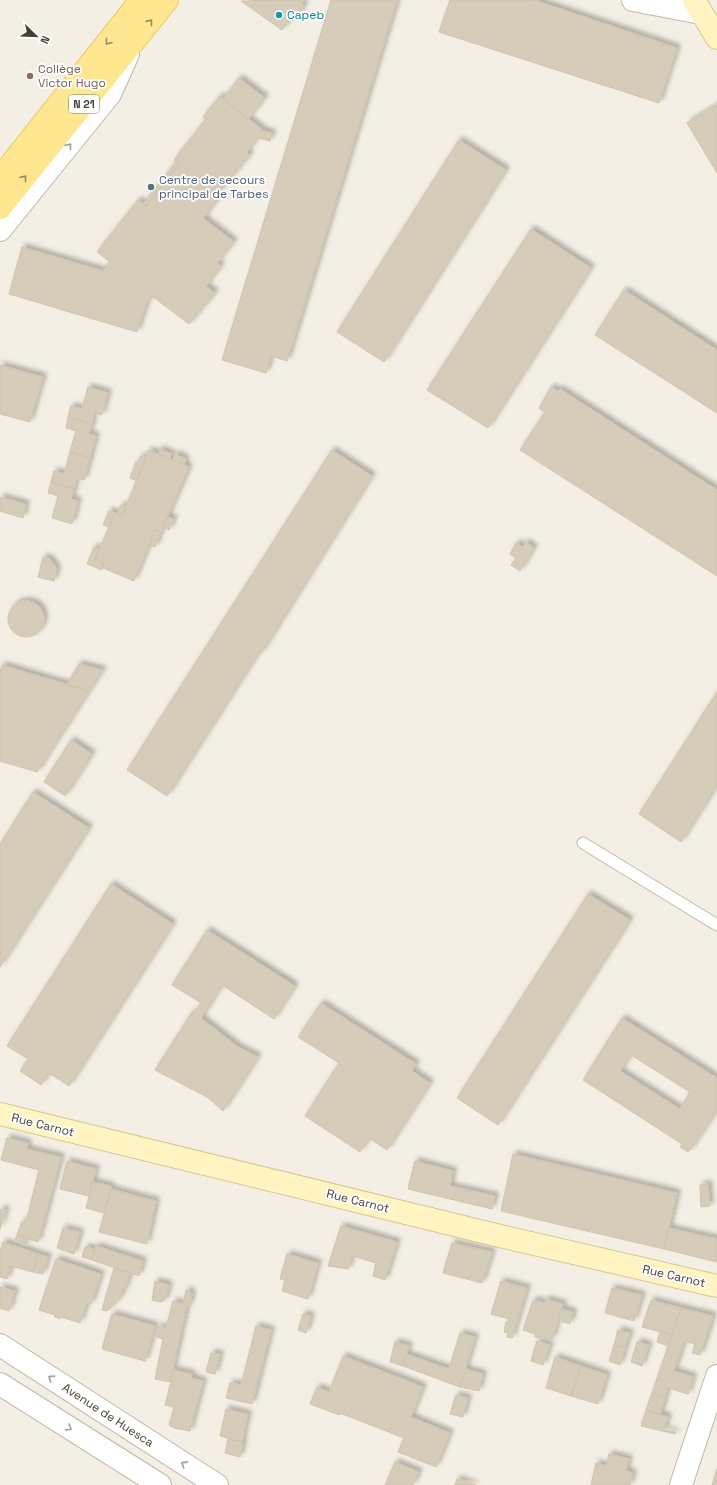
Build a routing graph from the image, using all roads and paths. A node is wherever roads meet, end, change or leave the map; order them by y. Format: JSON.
{"nodes":[{"id":1,"x":141,"y":0,"type":"edge"},
{"id":2,"x":167,"y":0,"type":"edge"},
{"id":3,"x":633,"y":0,"type":"edge"},
{"id":4,"x":697,"y":7,"type":"edge"},
{"id":5,"x":717,"y":38,"type":"edge"},
{"id":6,"x":132,"y":44,"type":"junction"},
{"id":7,"x":0,"y":178,"type":"edge"},
{"id":8,"x":0,"y":208,"type":"edge"},
{"id":9,"x":0,"y":230,"type":"edge"},
{"id":10,"x":584,"y":843,"type":"dead end"},
{"id":11,"x":717,"y":925,"type":"edge"},
{"id":12,"x":0,"y":1114,"type":"edge"},
{"id":13,"x":717,"y":1286,"type":"edge"},
{"id":14,"x":0,"y":1345,"type":"edge"},
{"id":15,"x":717,"y":1376,"type":"edge"},
{"id":16,"x":0,"y":1384,"type":"edge"},
{"id":17,"x":160,"y":1485,"type":"edge"},
{"id":18,"x":217,"y":1485,"type":"edge"},
{"id":19,"x":681,"y":1485,"type":"edge"}],
"edges":[{"from":1,"to":7,"type":"main road","number":"N 21","one_way":true},
{"from":6,"to":2,"type":"main road","number":"N 21","one_way":true},
{"from":3,"to":4,"type":"street"},
{"from":4,"to":5,"type":"main road"},
{"from":8,"to":6,"type":"main road","number":"N 21","one_way":true},
{"from":9,"to":6,"type":"street","one_way":true},
{"from":10,"to":11,"type":"lane"},
{"from":12,"to":13,"type":"main road","name":"Rue Carnot"},
{"from":18,"to":14,"type":"street","name":"Avenue de Huesca","one_way":true},
{"from":15,"to":19,"type":"street"},
{"from":16,"to":17,"type":"street","one_way":true}]}
